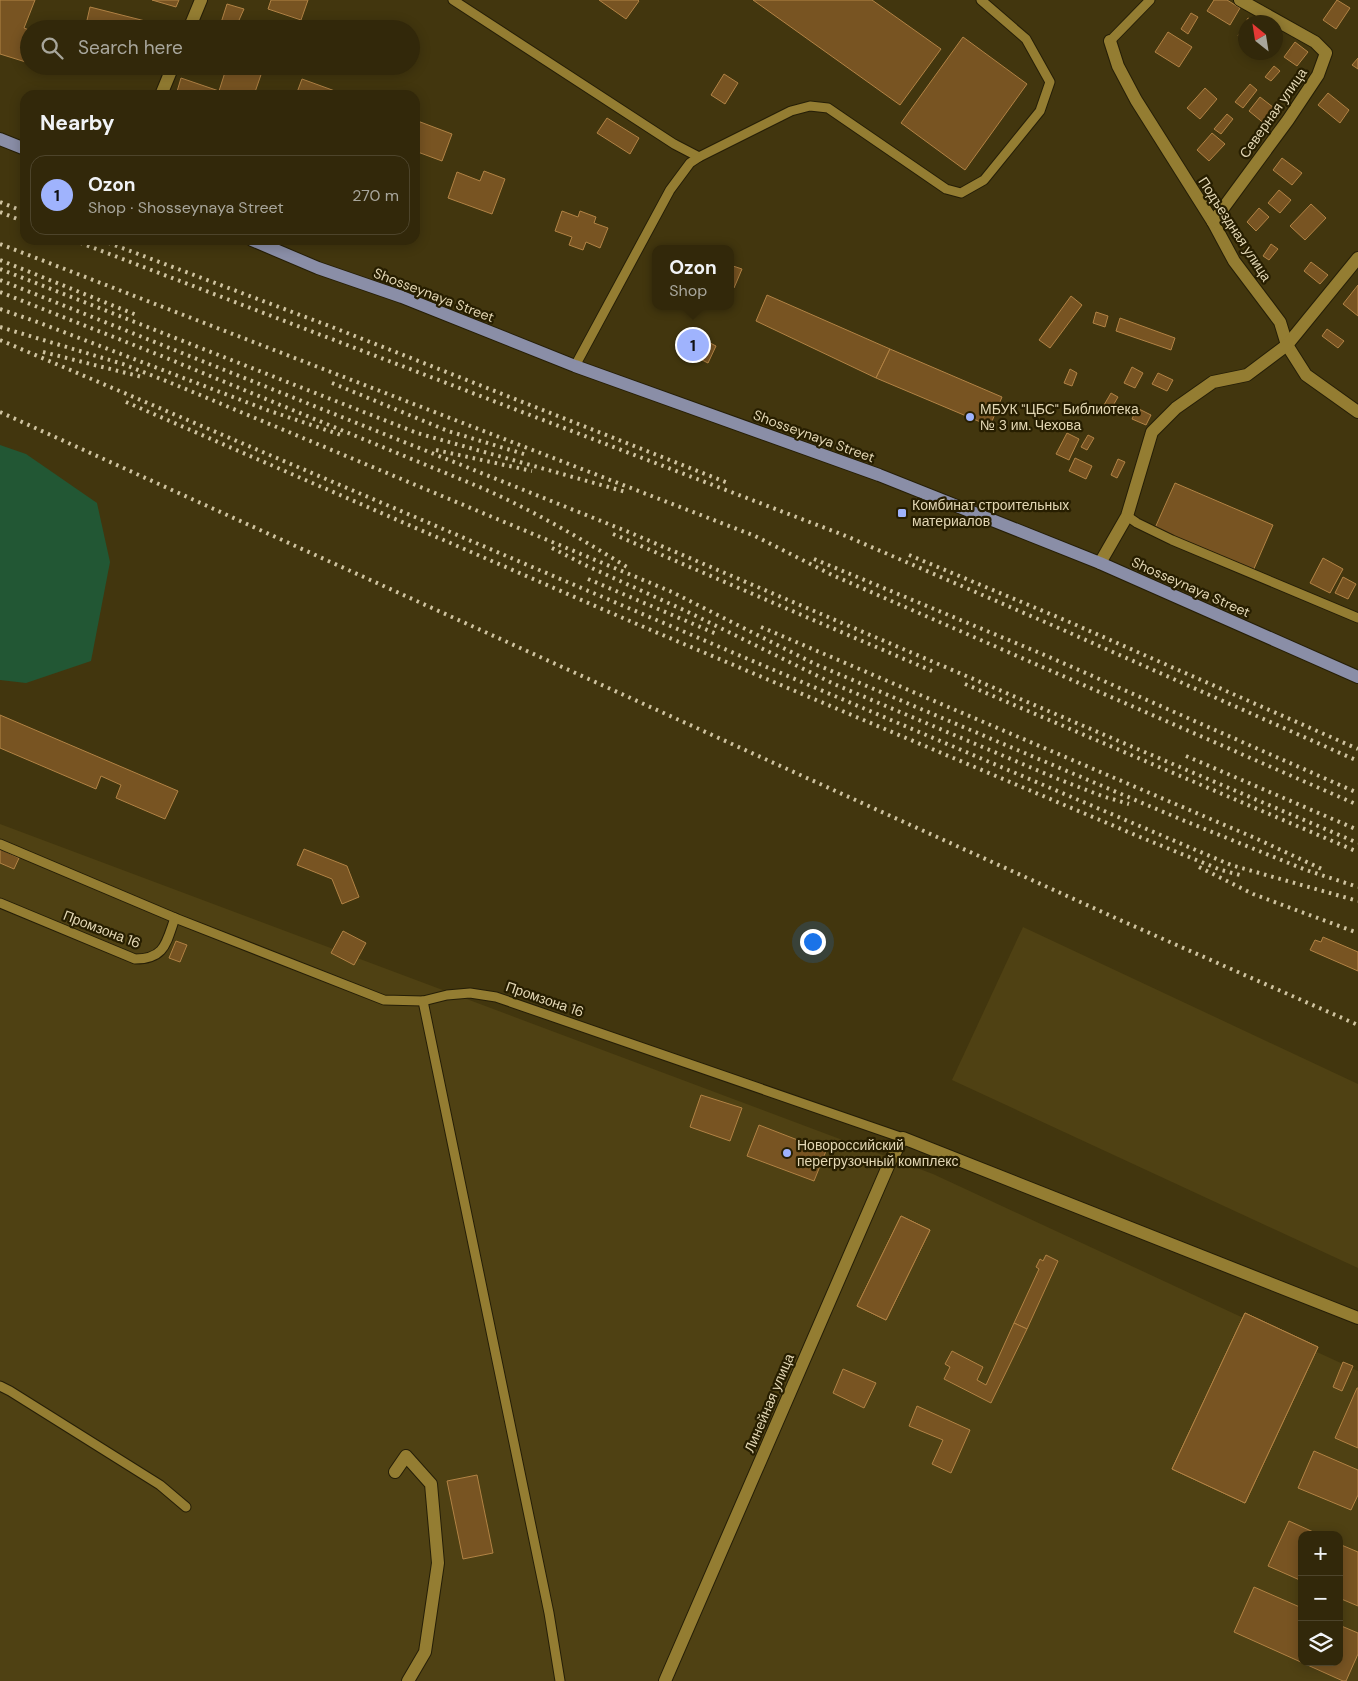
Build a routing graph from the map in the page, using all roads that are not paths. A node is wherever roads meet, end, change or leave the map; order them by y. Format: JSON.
{"nodes":[{"id":1,"x":201,"y":0,"type":"edge"},
{"id":2,"x":453,"y":0,"type":"edge"},
{"id":3,"x":981,"y":0,"type":"edge"},
{"id":4,"x":1150,"y":0,"type":"edge"},
{"id":5,"x":1240,"y":0,"type":"edge"},
{"id":6,"x":193,"y":20,"type":"edge"},
{"id":7,"x":1110,"y":41,"type":"joint"},
{"id":8,"x":169,"y":75,"type":"edge"},
{"id":9,"x":163,"y":90,"type":"edge"},
{"id":10,"x":0,"y":139,"type":"edge"},
{"id":11,"x":20,"y":147,"type":"edge"},
{"id":12,"x":699,"y":157,"type":"junction"},
{"id":13,"x":1213,"y":222,"type":"junction"},
{"id":14,"x":264,"y":245,"type":"edge"},
{"id":15,"x":1358,"y":258,"type":"edge"},
{"id":16,"x":1286,"y":345,"type":"junction"},
{"id":17,"x":575,"y":366,"type":"junction"},
{"id":18,"x":1358,"y":412,"type":"edge"},
{"id":19,"x":1127,"y":516,"type":"junction"},
{"id":20,"x":1100,"y":563,"type":"junction"},
{"id":21,"x":1358,"y":618,"type":"edge"},
{"id":22,"x":1358,"y":677,"type":"edge"},
{"id":23,"x":0,"y":844,"type":"edge"},
{"id":24,"x":0,"y":903,"type":"edge"},
{"id":25,"x":175,"y":918,"type":"junction"},
{"id":26,"x":423,"y":1000,"type":"junction"},
{"id":27,"x":903,"y":1138,"type":"junction"},
{"id":28,"x":1358,"y":1318,"type":"edge"},
{"id":29,"x":0,"y":1386,"type":"edge"},
{"id":30,"x":395,"y":1472,"type":"dead end"},
{"id":31,"x":186,"y":1507,"type":"dead end"},
{"id":32,"x":408,"y":1681,"type":"edge"},
{"id":33,"x":560,"y":1681,"type":"edge"},
{"id":34,"x":665,"y":1681,"type":"edge"}],
"edges":[{"from":1,"to":6,"type":"street"},
{"from":2,"to":12,"type":"lane"},
{"from":3,"to":12,"type":"lane"},
{"from":4,"to":7,"type":"lane"},
{"from":5,"to":13,"type":"street","name":"Северная улица"},
{"from":7,"to":13,"type":"street","name":"Подъездная улица"},
{"from":8,"to":9,"type":"street"},
{"from":10,"to":11,"type":"main road"},
{"from":12,"to":17,"type":"lane"},
{"from":13,"to":16,"type":"street","name":"Подъездная улица"},
{"from":14,"to":17,"type":"main road","name":"Shosseynaya Street"},
{"from":15,"to":16,"type":"street"},
{"from":16,"to":18,"type":"street","name":"Подъездная улица"},
{"from":16,"to":19,"type":"street"},
{"from":17,"to":20,"type":"main road","name":"Shosseynaya Street"},
{"from":19,"to":20,"type":"street"},
{"from":19,"to":21,"type":"lane"},
{"from":20,"to":22,"type":"main road","name":"Shosseynaya Street"},
{"from":23,"to":25,"type":"lane","name":"Промзона 16"},
{"from":24,"to":25,"type":"lane","name":"Промзона 16"},
{"from":25,"to":26,"type":"lane","name":"Промзона 16"},
{"from":26,"to":27,"type":"lane","name":"Промзона 16"},
{"from":26,"to":33,"type":"lane"},
{"from":27,"to":28,"type":"street"},
{"from":27,"to":34,"type":"street","name":"Линейная улица"},
{"from":29,"to":31,"type":"lane"},
{"from":30,"to":32,"type":"street"}]}
